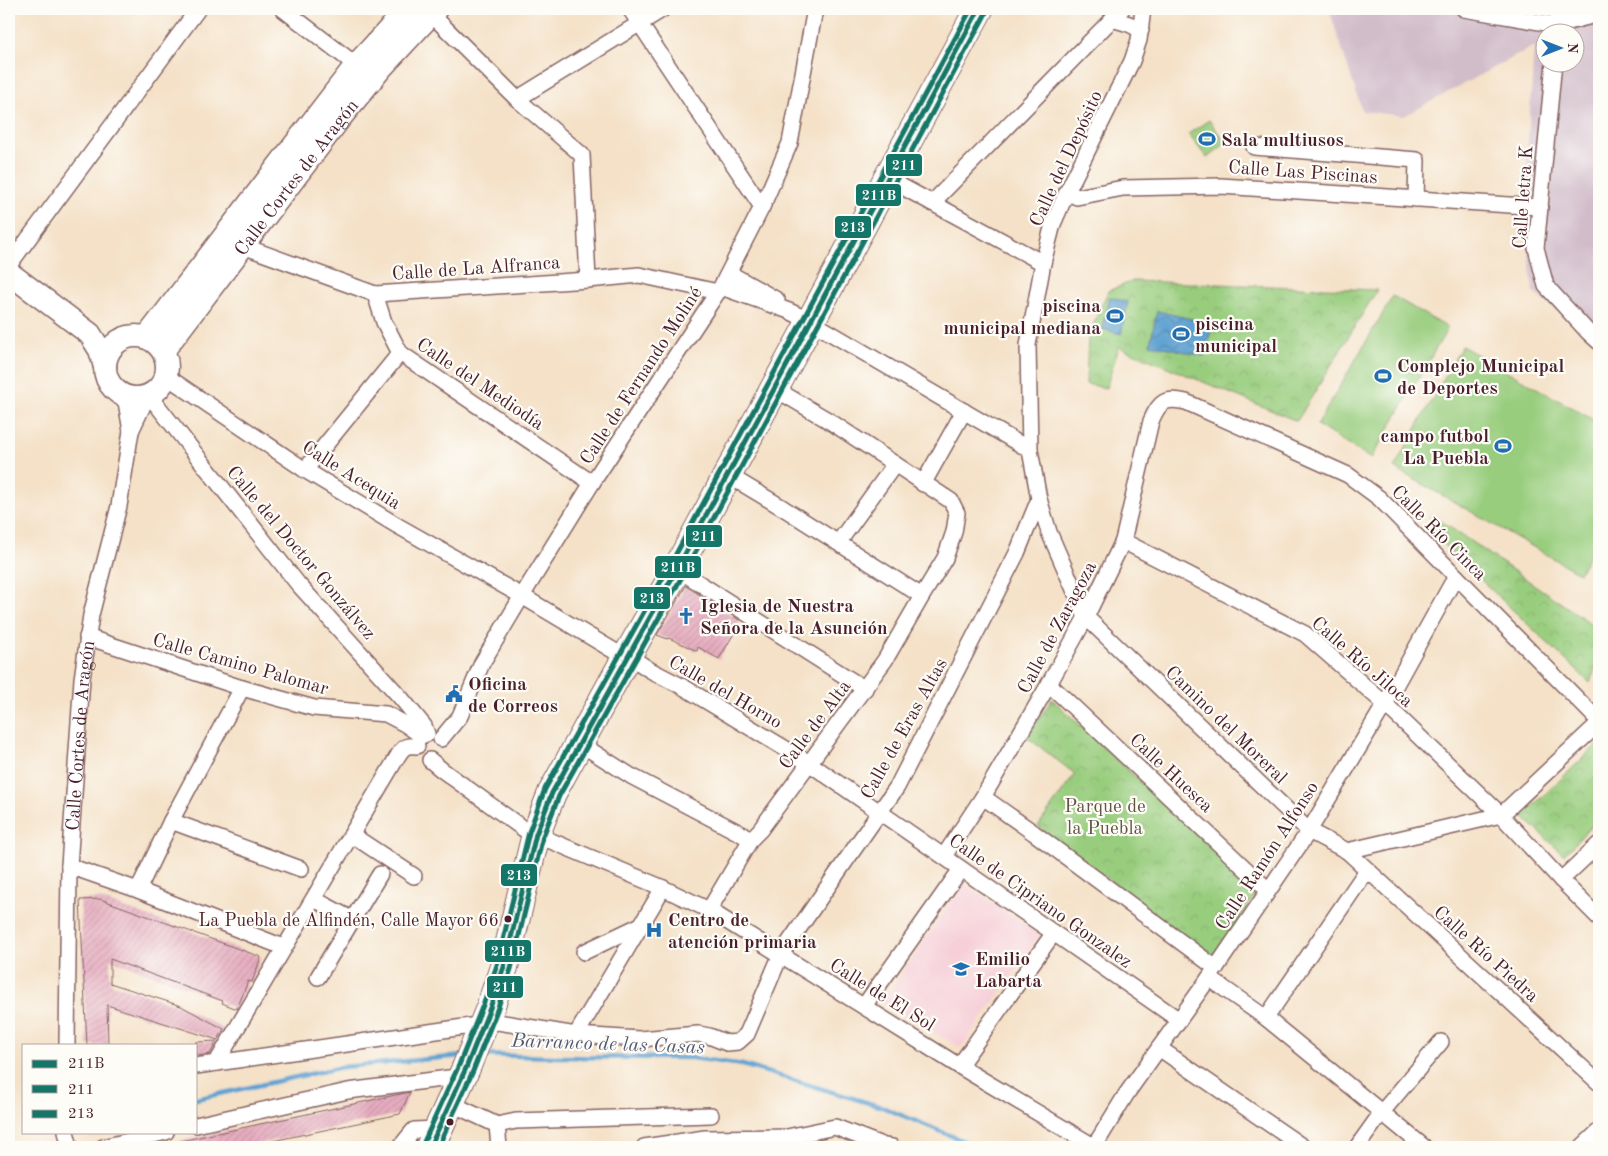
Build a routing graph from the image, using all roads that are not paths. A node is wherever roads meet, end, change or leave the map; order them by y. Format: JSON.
{"nodes":[{"id":1,"x":198,"y":9,"type":"edge"},
{"id":2,"x":283,"y":9,"type":"edge"},
{"id":3,"x":408,"y":9,"type":"edge"},
{"id":4,"x":630,"y":9,"type":"edge"},
{"id":5,"x":663,"y":9,"type":"edge"},
{"id":6,"x":815,"y":9,"type":"edge"},
{"id":7,"x":979,"y":9,"type":"edge"},
{"id":8,"x":1143,"y":9,"type":"edge"},
{"id":9,"x":1464,"y":9,"type":"edge"},
{"id":10,"x":1558,"y":9,"type":"edge"},
{"id":11,"x":433,"y":11,"type":"edge"},
{"id":12,"x":1117,"y":14,"type":"edge"},
{"id":13,"x":1599,"y":14,"type":"edge"},
{"id":14,"x":1557,"y":22,"type":"edge"},
{"id":15,"x":1577,"y":22,"type":"edge"},
{"id":16,"x":640,"y":24,"type":"junction"},
{"id":17,"x":1536,"y":24,"type":"edge"},
{"id":18,"x":1141,"y":30,"type":"junction"},
{"id":19,"x":356,"y":65,"type":"junction"},
{"id":20,"x":1553,"y":72,"type":"edge"},
{"id":21,"x":517,"y":99,"type":"junction"},
{"id":22,"x":1254,"y":147,"type":"dead end"},
{"id":23,"x":888,"y":179,"type":"junction"},
{"id":24,"x":1067,"y":192,"type":"junction"},
{"id":25,"x":1416,"y":199,"type":"junction"},
{"id":26,"x":932,"y":203,"type":"junction"},
{"id":27,"x":762,"y":207,"type":"junction"},
{"id":28,"x":1539,"y":207,"type":"junction"},
{"id":29,"x":244,"y":246,"type":"junction"},
{"id":30,"x":1043,"y":263,"type":"junction"},
{"id":31,"x":9,"y":265,"type":"edge"},
{"id":32,"x":9,"y":273,"type":"edge"},
{"id":33,"x":729,"y":273,"type":"junction"},
{"id":34,"x":588,"y":280,"type":"junction"},
{"id":35,"x":720,"y":290,"type":"junction"},
{"id":36,"x":375,"y":294,"type":"junction"},
{"id":37,"x":800,"y":316,"type":"junction"},
{"id":38,"x":90,"y":334,"type":"junction"},
{"id":39,"x":146,"y":342,"type":"junction"},
{"id":40,"x":1599,"y":342,"type":"edge"},
{"id":41,"x":400,"y":353,"type":"junction"},
{"id":42,"x":105,"y":367,"type":"junction"},
{"id":43,"x":166,"y":376,"type":"junction"},
{"id":44,"x":777,"y":384,"type":"junction"},
{"id":45,"x":149,"y":395,"type":"junction"},
{"id":46,"x":125,"y":396,"type":"junction"},
{"id":47,"x":1164,"y":401,"type":"joint"},
{"id":48,"x":964,"y":411,"type":"junction"},
{"id":49,"x":131,"y":430,"type":"junction"},
{"id":50,"x":1030,"y":450,"type":"junction"},
{"id":51,"x":895,"y":464,"type":"junction"},
{"id":52,"x":305,"y":470,"type":"junction"},
{"id":53,"x":728,"y":475,"type":"junction"},
{"id":54,"x":592,"y":483,"type":"junction"},
{"id":55,"x":923,"y":484,"type":"junction"},
{"id":56,"x":1039,"y":499,"type":"junction"},
{"id":57,"x":1049,"y":532,"type":"junction"},
{"id":58,"x":1023,"y":537,"type":"junction"},
{"id":59,"x":1124,"y":541,"type":"junction"},
{"id":60,"x":838,"y":543,"type":"junction"},
{"id":61,"x":677,"y":569,"type":"junction"},
{"id":62,"x":1456,"y":576,"type":"junction"},
{"id":63,"x":522,"y":596,"type":"junction"},
{"id":64,"x":922,"y":596,"type":"junction"},
{"id":65,"x":1086,"y":617,"type":"junction"},
{"id":66,"x":87,"y":637,"type":"junction"},
{"id":67,"x":626,"y":658,"type":"junction"},
{"id":68,"x":1049,"y":684,"type":"junction"},
{"id":69,"x":242,"y":688,"type":"junction"},
{"id":70,"x":865,"y":689,"type":"junction"},
{"id":71,"x":401,"y":698,"type":"junction"},
{"id":72,"x":1385,"y":704,"type":"junction"},
{"id":73,"x":386,"y":714,"type":"junction"},
{"id":74,"x":1599,"y":722,"type":"edge"},
{"id":75,"x":427,"y":739,"type":"junction"},
{"id":76,"x":578,"y":743,"type":"junction"},
{"id":77,"x":430,"y":760,"type":"junction"},
{"id":78,"x":809,"y":763,"type":"junction"},
{"id":79,"x":983,"y":797,"type":"junction"},
{"id":80,"x":880,"y":813,"type":"junction"},
{"id":81,"x":1501,"y":815,"type":"junction"},
{"id":82,"x":171,"y":821,"type":"junction"},
{"id":83,"x":1309,"y":831,"type":"junction"},
{"id":84,"x":536,"y":834,"type":"junction"},
{"id":85,"x":352,"y":835,"type":"junction"},
{"id":86,"x":751,"y":839,"type":"junction"},
{"id":87,"x":1599,"y":844,"type":"edge"},
{"id":88,"x":1347,"y":852,"type":"junction"},
{"id":89,"x":944,"y":856,"type":"junction"},
{"id":90,"x":69,"y":866,"type":"junction"},
{"id":91,"x":302,"y":868,"type":"dead end"},
{"id":92,"x":961,"y":869,"type":"junction"},
{"id":93,"x":1366,"y":870,"type":"junction"},
{"id":94,"x":380,"y":874,"type":"dead end"},
{"id":95,"x":414,"y":876,"type":"dead end"},
{"id":96,"x":1561,"y":880,"type":"junction"},
{"id":97,"x":663,"y":888,"type":"junction"},
{"id":98,"x":138,"y":890,"type":"junction"},
{"id":99,"x":1268,"y":890,"type":"junction"},
{"id":100,"x":314,"y":899,"type":"junction"},
{"id":101,"x":709,"y":910,"type":"junction"},
{"id":102,"x":1599,"y":918,"type":"edge"},
{"id":103,"x":352,"y":920,"type":"junction"},
{"id":104,"x":643,"y":924,"type":"junction"},
{"id":105,"x":1053,"y":934,"type":"junction"},
{"id":106,"x":284,"y":947,"type":"junction"},
{"id":107,"x":584,"y":952,"type":"dead end"},
{"id":108,"x":781,"y":954,"type":"junction"},
{"id":109,"x":1212,"y":973,"type":"junction"},
{"id":110,"x":318,"y":977,"type":"dead end"},
{"id":111,"x":864,"y":1006,"type":"junction"},
{"id":112,"x":1266,"y":1018,"type":"junction"},
{"id":113,"x":1179,"y":1020,"type":"junction"},
{"id":114,"x":482,"y":1031,"type":"junction"},
{"id":115,"x":576,"y":1035,"type":"junction"},
{"id":116,"x":1441,"y":1042,"type":"dead end"},
{"id":117,"x":67,"y":1044,"type":"edge"},
{"id":118,"x":1159,"y":1048,"type":"junction"},
{"id":119,"x":218,"y":1063,"type":"junction"},
{"id":120,"x":198,"y":1066,"type":"edge"},
{"id":121,"x":959,"y":1066,"type":"junction"},
{"id":122,"x":464,"y":1073,"type":"junction"},
{"id":123,"x":1599,"y":1083,"type":"edge"},
{"id":124,"x":450,"y":1103,"type":"junction"},
{"id":125,"x":1382,"y":1112,"type":"junction"},
{"id":126,"x":711,"y":1115,"type":"dead end"},
{"id":127,"x":198,"y":1125,"type":"edge"},
{"id":128,"x":497,"y":1125,"type":"junction"},
{"id":129,"x":1599,"y":1131,"type":"edge"},
{"id":130,"x":67,"y":1134,"type":"edge"},
{"id":131,"x":158,"y":1134,"type":"edge"},
{"id":132,"x":434,"y":1138,"type":"edge"},
{"id":133,"x":70,"y":1147,"type":"edge"},
{"id":134,"x":103,"y":1147,"type":"edge"},
{"id":135,"x":400,"y":1147,"type":"edge"},
{"id":136,"x":499,"y":1147,"type":"edge"},
{"id":137,"x":644,"y":1147,"type":"edge"},
{"id":138,"x":887,"y":1147,"type":"edge"},
{"id":139,"x":1094,"y":1147,"type":"edge"},
{"id":140,"x":1303,"y":1147,"type":"edge"},
{"id":141,"x":1357,"y":1147,"type":"edge"},
{"id":142,"x":1424,"y":1147,"type":"edge"},
{"id":143,"x":1582,"y":1147,"type":"edge"}],
"edges":[{"from":1,"to":31,"type":"street"},
{"from":2,"to":19,"type":"street"},
{"from":3,"to":19,"type":"street","name":"Calle Cortes de Aragón"},
{"from":4,"to":16,"type":"street"},
{"from":5,"to":16,"type":"street"},
{"from":6,"to":27,"type":"street","name":"Calle de Fernando Moliné"},
{"from":7,"to":23,"type":"highway"},
{"from":8,"to":18,"type":"street","name":"Calle del Depósito"},
{"from":9,"to":17,"type":"street"},
{"from":10,"to":14,"type":"street"},
{"from":11,"to":21,"type":"street"},
{"from":11,"to":29,"type":"street","name":"Calle Cortes de Aragón"},
{"from":12,"to":18,"type":"street"},
{"from":12,"to":26,"type":"street"},
{"from":13,"to":15,"type":"street"},
{"from":16,"to":21,"type":"street"},
{"from":16,"to":27,"type":"street"},
{"from":18,"to":24,"type":"street","name":"Calle del Depósito"},
{"from":19,"to":39,"type":"street","name":"Calle Cortes de Aragón"},
{"from":20,"to":28,"type":"street","name":"Calle letra K"},
{"from":21,"to":34,"type":"street"},
{"from":22,"to":25,"type":"street"},
{"from":23,"to":26,"type":"street"},
{"from":23,"to":37,"type":"highway"},
{"from":24,"to":25,"type":"street","name":"Calle Las Piscinas"},
{"from":24,"to":30,"type":"street","name":"Calle del Depósito"},
{"from":25,"to":28,"type":"street","name":"Calle Las Piscinas"},
{"from":26,"to":30,"type":"street"},
{"from":27,"to":33,"type":"street","name":"Calle de Fernando Moliné"},
{"from":28,"to":40,"type":"street","name":"Calle letra K"},
{"from":29,"to":36,"type":"street","name":"Calle de La Alfranca"},
{"from":29,"to":39,"type":"street","name":"Calle Cortes de Aragón"},
{"from":30,"to":50,"type":"street","name":"Calle del Depósito"},
{"from":32,"to":38,"type":"street"},
{"from":33,"to":35,"type":"street","name":"Calle de Fernando Moliné"},
{"from":33,"to":37,"type":"street"},
{"from":34,"to":35,"type":"street","name":"Calle de La Alfranca"},
{"from":34,"to":36,"type":"street","name":"Calle de La Alfranca"},
{"from":35,"to":37,"type":"street","name":"Calle de La Alfranca"},
{"from":35,"to":54,"type":"street","name":"Calle de Fernando Moliné"},
{"from":36,"to":41,"type":"street","name":"Calle del Mediodía"},
{"from":37,"to":44,"type":"highway"},
{"from":37,"to":48,"type":"street"},
{"from":38,"to":39,"type":"street"},
{"from":38,"to":42,"type":"street"},
{"from":39,"to":42,"type":"street"},
{"from":39,"to":43,"type":"street"},
{"from":41,"to":52,"type":"street"},
{"from":41,"to":54,"type":"street","name":"Calle del Mediodía"},
{"from":42,"to":46,"type":"street"},
{"from":43,"to":45,"type":"street"},
{"from":43,"to":52,"type":"street","name":"Calle Acequia"},
{"from":44,"to":51,"type":"street","name":"Calle de Alta"},
{"from":44,"to":53,"type":"highway"},
{"from":45,"to":46,"type":"street"},
{"from":45,"to":49,"type":"street","name":"Calle Cortes de Aragón"},
{"from":45,"to":71,"type":"street","name":"Calle del Doctor Gonzálvez"},
{"from":46,"to":49,"type":"street","name":"Calle Cortes de Aragón"},
{"from":47,"to":59,"type":"street","name":"Calle de Zaragoza"},
{"from":47,"to":62,"type":"street","name":"Calle Río Cinca"},
{"from":48,"to":50,"type":"street"},
{"from":48,"to":55,"type":"street"},
{"from":49,"to":66,"type":"street","name":"Calle Cortes de Aragón"},
{"from":50,"to":56,"type":"street","name":"Calle del Depósito"},
{"from":51,"to":55,"type":"street","name":"Calle de Alta"},
{"from":51,"to":60,"type":"street"},
{"from":52,"to":63,"type":"street","name":"Calle Acequia"},
{"from":53,"to":60,"type":"street"},
{"from":53,"to":61,"type":"highway"},
{"from":54,"to":63,"type":"street","name":"Calle de Fernando Moliné"},
{"from":55,"to":64,"type":"street","name":"Calle de Alta"},
{"from":56,"to":57,"type":"street","name":"Calle del Depósito"},
{"from":56,"to":58,"type":"street","name":"Calle de Eras Altas"},
{"from":57,"to":58,"type":"street"},
{"from":57,"to":65,"type":"street","name":"Calle del Depósito"},
{"from":58,"to":80,"type":"street","name":"Calle de Eras Altas"},
{"from":59,"to":65,"type":"street","name":"Calle de Zaragoza"},
{"from":59,"to":72,"type":"street","name":"Calle Río Jiloca"},
{"from":60,"to":64,"type":"street"},
{"from":61,"to":67,"type":"highway"},
{"from":61,"to":70,"type":"street"},
{"from":62,"to":72,"type":"street","name":"Calle Ramón Alfonso"},
{"from":62,"to":74,"type":"street","name":"Calle Río Cinca"},
{"from":63,"to":67,"type":"street","name":"Calle Acequia"},
{"from":63,"to":75,"type":"street","name":"Calle de Fernando Moliné"},
{"from":64,"to":70,"type":"street","name":"Calle de Alta"},
{"from":65,"to":68,"type":"street","name":"Calle de Zaragoza"},
{"from":65,"to":83,"type":"street","name":"Camino del Moreral"},
{"from":66,"to":69,"type":"street","name":"Calle Camino Palomar"},
{"from":66,"to":90,"type":"street","name":"Calle Cortes de Aragón"},
{"from":67,"to":76,"type":"highway"},
{"from":67,"to":78,"type":"street","name":"Calle del Horno"},
{"from":68,"to":79,"type":"street","name":"Calle de Zaragoza"},
{"from":68,"to":99,"type":"street","name":"Calle Huesca"},
{"from":69,"to":73,"type":"street","name":"Calle Camino Palomar"},
{"from":69,"to":82,"type":"street"},
{"from":70,"to":78,"type":"street","name":"Calle de Alta"},
{"from":71,"to":73,"type":"street"},
{"from":71,"to":75,"type":"street","name":"Calle del Doctor Gonzálvez"},
{"from":72,"to":81,"type":"street","name":"Calle Río Jiloca"},
{"from":72,"to":83,"type":"street","name":"Calle Ramón Alfonso"},
{"from":73,"to":75,"type":"street","name":"Calle Camino Palomar"},
{"from":74,"to":81,"type":"street"},
{"from":75,"to":77,"type":"street"},
{"from":75,"to":77,"type":"street"},
{"from":75,"to":85,"type":"street"},
{"from":76,"to":84,"type":"highway"},
{"from":76,"to":86,"type":"street"},
{"from":77,"to":84,"type":"street"},
{"from":78,"to":80,"type":"street","name":"Calle del Horno"},
{"from":78,"to":86,"type":"street","name":"Calle de Alta"},
{"from":79,"to":89,"type":"street","name":"Calle de Zaragoza"},
{"from":79,"to":109,"type":"street"},
{"from":80,"to":89,"type":"street","name":"Calle de Cipriano Gonzalez"},
{"from":80,"to":108,"type":"street","name":"Calle de Eras Altas"},
{"from":81,"to":88,"type":"street"},
{"from":81,"to":96,"type":"street"},
{"from":82,"to":91,"type":"street"},
{"from":82,"to":98,"type":"street"},
{"from":83,"to":88,"type":"street","name":"Camino del Moreral"},
{"from":83,"to":99,"type":"street","name":"Calle Ramón Alfonso"},
{"from":84,"to":97,"type":"street","name":"Calle de El Sol"},
{"from":84,"to":114,"type":"highway"},
{"from":85,"to":95,"type":"street"},
{"from":85,"to":100,"type":"street"},
{"from":86,"to":101,"type":"street","name":"Calle de Alta"},
{"from":87,"to":96,"type":"street"},
{"from":88,"to":93,"type":"street","name":"Calle Río Piedra"},
{"from":89,"to":92,"type":"street","name":"Calle de Cipriano Gonzalez"},
{"from":90,"to":98,"type":"street"},
{"from":90,"to":117,"type":"street","name":"Calle Cortes de Aragón"},
{"from":92,"to":105,"type":"street","name":"Calle de Cipriano Gonzalez"},
{"from":92,"to":111,"type":"street"},
{"from":93,"to":112,"type":"street"},
{"from":93,"to":123,"type":"street","name":"Calle Río Piedra"},
{"from":94,"to":103,"type":"street"},
{"from":96,"to":102,"type":"street"},
{"from":97,"to":101,"type":"street","name":"Calle de El Sol"},
{"from":97,"to":104,"type":"street"},
{"from":98,"to":106,"type":"street"},
{"from":99,"to":109,"type":"street","name":"Calle Ramón Alfonso"},
{"from":100,"to":103,"type":"street"},
{"from":100,"to":106,"type":"street"},
{"from":101,"to":108,"type":"street","name":"Calle de El Sol"},
{"from":103,"to":110,"type":"street"},
{"from":104,"to":107,"type":"street"},
{"from":104,"to":115,"type":"street"},
{"from":105,"to":113,"type":"street","name":"Calle de Cipriano Gonzalez"},
{"from":105,"to":121,"type":"street"},
{"from":106,"to":119,"type":"street"},
{"from":108,"to":111,"type":"street","name":"Calle de El Sol"},
{"from":108,"to":115,"type":"street","name":"Calle de Eras Altas"},
{"from":109,"to":112,"type":"street"},
{"from":109,"to":113,"type":"street","name":"Calle Ramón Alfonso"},
{"from":111,"to":121,"type":"street","name":"Calle de El Sol"},
{"from":112,"to":125,"type":"street"},
{"from":113,"to":118,"type":"street","name":"Calle Ramón Alfonso"},
{"from":114,"to":115,"type":"street"},
{"from":114,"to":119,"type":"street"},
{"from":114,"to":122,"type":"highway"},
{"from":116,"to":125,"type":"street"},
{"from":118,"to":139,"type":"street","name":"Calle Ramón Alfonso"},
{"from":118,"to":140,"type":"street"},
{"from":119,"to":120,"type":"street"},
{"from":121,"to":139,"type":"street","name":"Calle de El Sol"},
{"from":122,"to":124,"type":"highway"},
{"from":122,"to":127,"type":"street"},
{"from":124,"to":128,"type":"street"},
{"from":124,"to":132,"type":"highway"},
{"from":125,"to":141,"type":"street"},
{"from":125,"to":142,"type":"street"},
{"from":126,"to":128,"type":"street"},
{"from":128,"to":136,"type":"street"},
{"from":129,"to":143,"type":"street"},
{"from":130,"to":133,"type":"street"},
{"from":131,"to":134,"type":"street"},
{"from":132,"to":135,"type":"street"},
{"from":137,"to":138,"type":"street"}]}
